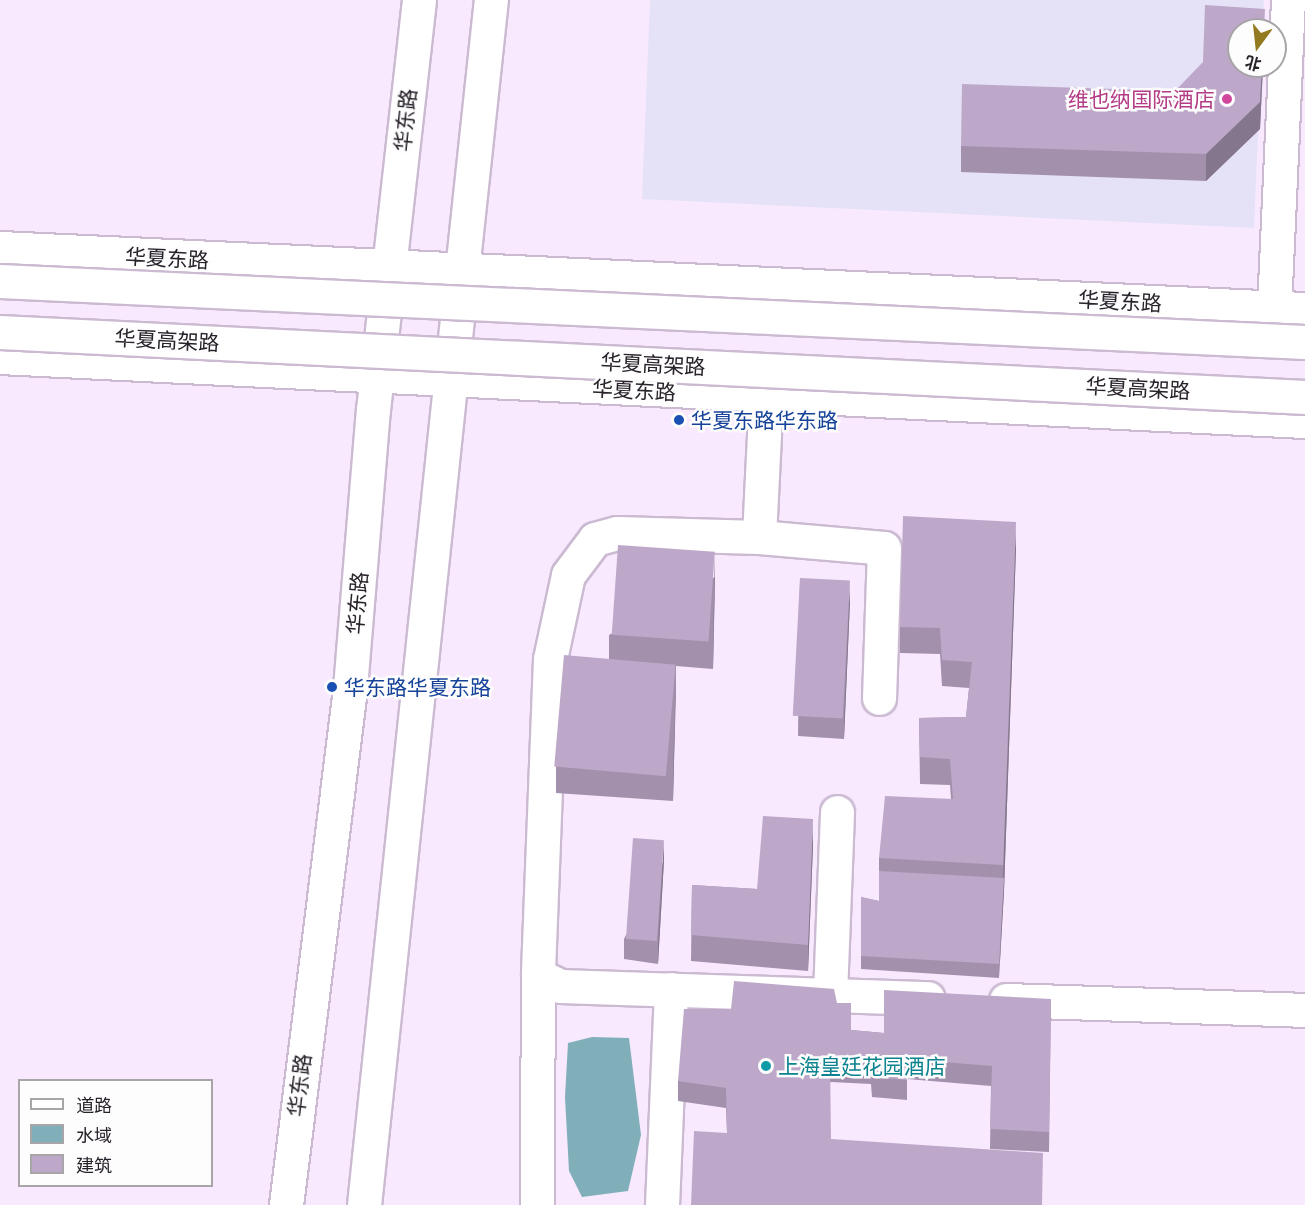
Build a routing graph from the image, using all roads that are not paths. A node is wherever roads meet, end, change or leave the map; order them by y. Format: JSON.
{"nodes":[{"id":1,"x":419,"y":0,"type":"edge"},
{"id":2,"x":491,"y":0,"type":"edge"},
{"id":3,"x":1288,"y":0,"type":"edge"},
{"id":4,"x":0,"y":248,"type":"edge"},
{"id":5,"x":388,"y":268,"type":"junction"},
{"id":6,"x":462,"y":276,"type":"junction"},
{"id":7,"x":0,"y":281,"type":"edge"},
{"id":8,"x":1290,"y":309,"type":"edge"},
{"id":9,"x":0,"y":332,"type":"edge"},
{"id":10,"x":1305,"y":342,"type":"edge"},
{"id":11,"x":0,"y":357,"type":"edge"},
{"id":12,"x":376,"y":377,"type":"junction"},
{"id":13,"x":450,"y":380,"type":"junction"},
{"id":14,"x":766,"y":394,"type":"junction"},
{"id":15,"x":1305,"y":397,"type":"edge"},
{"id":16,"x":1305,"y":421,"type":"edge"},
{"id":17,"x":759,"y":537,"type":"junction"},
{"id":18,"x":879,"y":698,"type":"dead end"},
{"id":19,"x":837,"y":812,"type":"dead end"},
{"id":20,"x":538,"y":975,"type":"junction"},
{"id":21,"x":671,"y":989,"type":"junction"},
{"id":22,"x":830,"y":995,"type":"junction"},
{"id":23,"x":1305,"y":1010,"type":"edge"},
{"id":24,"x":285,"y":1205,"type":"edge"},
{"id":25,"x":364,"y":1205,"type":"edge"},
{"id":26,"x":537,"y":1205,"type":"edge"},
{"id":27,"x":662,"y":1205,"type":"edge"}],
"edges":[{"from":1,"to":5,"type":"main road","name":"华东路"},
{"from":2,"to":6,"type":"main road"},
{"from":3,"to":8,"type":"main road"},
{"from":4,"to":5,"type":"main road","name":"华夏东路"},
{"from":5,"to":6,"type":"main road","name":"华夏东路"},
{"from":5,"to":12,"type":"main road","name":"华东路"},
{"from":6,"to":8,"type":"main road","name":"华夏东路"},
{"from":6,"to":13,"type":"main road"},
{"from":7,"to":10,"type":"main road","bridge":true},
{"from":9,"to":15,"type":"main road","name":"华夏高架路","bridge":true},
{"from":11,"to":12,"type":"main road","name":"华夏东路"},
{"from":12,"to":13,"type":"main road","name":"华夏东路"},
{"from":12,"to":24,"type":"main road","name":"华东路"},
{"from":13,"to":14,"type":"main road","name":"华夏东路"},
{"from":13,"to":25,"type":"main road"},
{"from":14,"to":16,"type":"main road","name":"华夏东路"},
{"from":14,"to":17,"type":"main road"},
{"from":17,"to":18,"type":"main road"},
{"from":17,"to":20,"type":"main road"},
{"from":19,"to":22,"type":"main road"},
{"from":20,"to":21,"type":"main road"},
{"from":20,"to":26,"type":"main road"},
{"from":21,"to":22,"type":"main road"},
{"from":21,"to":27,"type":"main road"},
{"from":22,"to":23,"type":"main road"}]}
